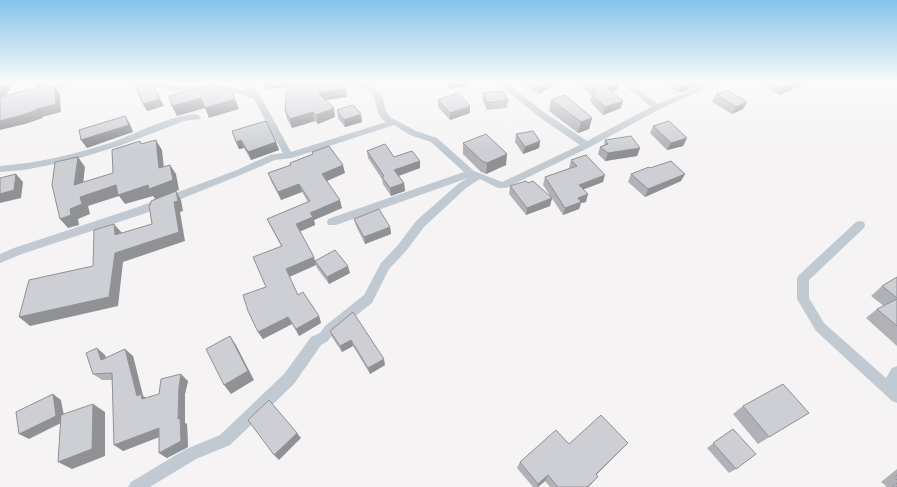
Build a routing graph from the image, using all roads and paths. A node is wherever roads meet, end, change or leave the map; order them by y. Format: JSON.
{"nodes":[{"id":1,"x":261,"y":105,"type":"edge"},
{"id":2,"x":381,"y":105,"type":"edge"},
{"id":3,"x":528,"y":105,"type":"edge"},
{"id":4,"x":654,"y":105,"type":"edge"},
{"id":5,"x":662,"y":105,"type":"edge"},
{"id":6,"x":657,"y":107,"type":"junction"},
{"id":7,"x":197,"y":117,"type":"dead end"},
{"id":8,"x":395,"y":122,"type":"junction"},
{"id":9,"x":587,"y":144,"type":"junction"},
{"id":10,"x":289,"y":156,"type":"junction"},
{"id":11,"x":0,"y":169,"type":"edge"},
{"id":12,"x":474,"y":175,"type":"junction"},
{"id":13,"x":332,"y":222,"type":"dead end"},
{"id":14,"x":860,"y":225,"type":"dead end"},
{"id":15,"x":0,"y":259,"type":"edge"},
{"id":16,"x":897,"y":372,"type":"edge"},
{"id":17,"x":892,"y":392,"type":"edge"},
{"id":18,"x":136,"y":487,"type":"edge"}],
"edges":[{"from":1,"to":10,"type":"street"},
{"from":2,"to":8,"type":"street"},
{"from":3,"to":9,"type":"street"},
{"from":4,"to":6,"type":"street"},
{"from":5,"to":6,"type":"street"},
{"from":6,"to":9,"type":"street"},
{"from":7,"to":11,"type":"street"},
{"from":8,"to":10,"type":"street"},
{"from":8,"to":12,"type":"street"},
{"from":9,"to":12,"type":"street"},
{"from":10,"to":15,"type":"street"},
{"from":12,"to":13,"type":"street"},
{"from":12,"to":18,"type":"street"},
{"from":14,"to":17,"type":"street"},
{"from":16,"to":17,"type":"street"}]}
